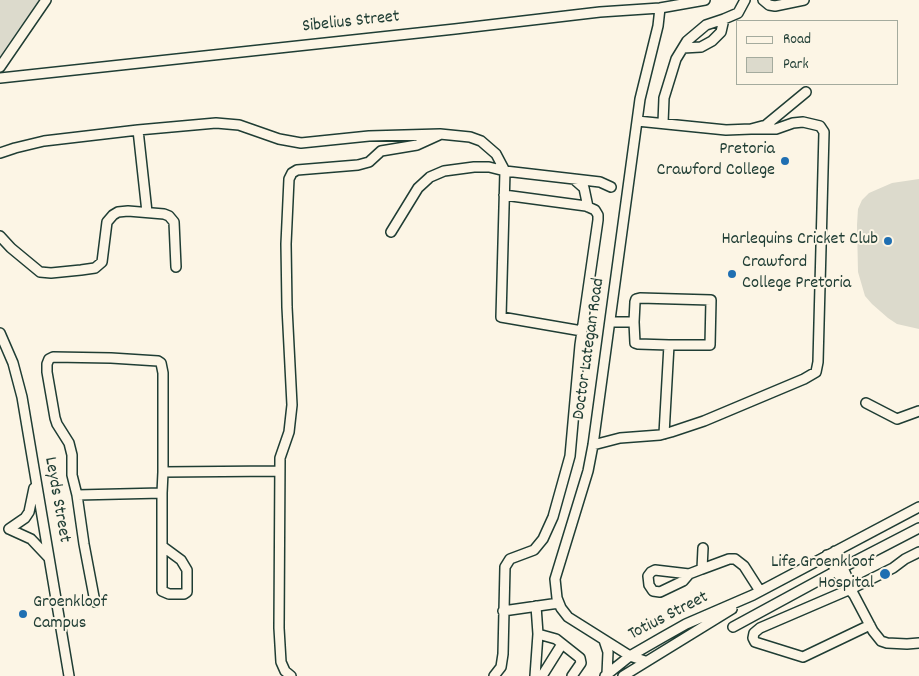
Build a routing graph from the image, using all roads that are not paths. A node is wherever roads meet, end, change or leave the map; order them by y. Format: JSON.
{"nodes":[{"id":1,"x":46,"y":0,"type":"edge"},
{"id":2,"x":705,"y":0,"type":"edge"},
{"id":3,"x":745,"y":0,"type":"edge"},
{"id":4,"x":762,"y":0,"type":"edge"},
{"id":5,"x":804,"y":0,"type":"edge"},
{"id":6,"x":660,"y":8,"type":"junction"},
{"id":7,"x":724,"y":19,"type":"junction"},
{"id":8,"x":683,"y":48,"type":"junction"},
{"id":9,"x":0,"y":67,"type":"edge"},
{"id":10,"x":0,"y":78,"type":"edge"},
{"id":11,"x":806,"y":92,"type":"dead end"},
{"id":12,"x":637,"y":121,"type":"junction"},
{"id":13,"x":663,"y":123,"type":"junction"},
{"id":14,"x":750,"y":129,"type":"junction"},
{"id":15,"x":138,"y":130,"type":"junction"},
{"id":16,"x":440,"y":134,"type":"junction"},
{"id":17,"x":0,"y":153,"type":"edge"},
{"id":18,"x":505,"y":171,"type":"junction"},
{"id":19,"x":579,"y":181,"type":"junction"},
{"id":20,"x":628,"y":188,"type":"junction"},
{"id":21,"x":504,"y":195,"type":"junction"},
{"id":22,"x":588,"y":206,"type":"junction"},
{"id":23,"x":147,"y":212,"type":"junction"},
{"id":24,"x":391,"y":232,"type":"dead end"},
{"id":25,"x":0,"y":236,"type":"edge"},
{"id":26,"x":176,"y":267,"type":"dead end"},
{"id":27,"x":610,"y":322,"type":"junction"},
{"id":28,"x":634,"y":322,"type":"junction"},
{"id":29,"x":582,"y":331,"type":"junction"},
{"id":30,"x":0,"y":333,"type":"edge"},
{"id":31,"x":669,"y":345,"type":"junction"},
{"id":32,"x":866,"y":403,"type":"dead end"},
{"id":33,"x":919,"y":411,"type":"edge"},
{"id":34,"x":664,"y":434,"type":"junction"},
{"id":35,"x":593,"y":446,"type":"junction"},
{"id":36,"x":280,"y":471,"type":"junction"},
{"id":37,"x":163,"y":472,"type":"junction"},
{"id":38,"x":35,"y":477,"type":"junction"},
{"id":39,"x":162,"y":493,"type":"junction"},
{"id":40,"x":78,"y":495,"type":"junction"},
{"id":41,"x":919,"y":507,"type":"edge"},
{"id":42,"x":919,"y":528,"type":"edge"},
{"id":43,"x":162,"y":546,"type":"junction"},
{"id":44,"x":702,"y":548,"type":"dead end"},
{"id":45,"x":919,"y":552,"type":"edge"},
{"id":46,"x":831,"y":553,"type":"junction"},
{"id":47,"x":50,"y":559,"type":"junction"},
{"id":48,"x":702,"y":569,"type":"junction"},
{"id":49,"x":839,"y":569,"type":"junction"},
{"id":50,"x":689,"y":574,"type":"dead end"},
{"id":51,"x":852,"y":591,"type":"junction"},
{"id":52,"x":757,"y":593,"type":"junction"},
{"id":53,"x":95,"y":602,"type":"dead end"},
{"id":54,"x":559,"y":603,"type":"junction"},
{"id":55,"x":536,"y":606,"type":"junction"},
{"id":56,"x":503,"y":611,"type":"junction"},
{"id":57,"x":870,"y":625,"type":"junction"},
{"id":58,"x":733,"y":627,"type":"dead end"},
{"id":59,"x":538,"y":634,"type":"junction"},
{"id":60,"x":604,"y":640,"type":"junction"},
{"id":61,"x":919,"y":642,"type":"edge"},
{"id":62,"x":562,"y":644,"type":"junction"},
{"id":63,"x":630,"y":656,"type":"junction"},
{"id":64,"x":645,"y":662,"type":"junction"},
{"id":65,"x":606,"y":675,"type":"edge"},
{"id":66,"x":625,"y":675,"type":"edge"},
{"id":67,"x":69,"y":676,"type":"edge"},
{"id":68,"x":290,"y":676,"type":"edge"},
{"id":69,"x":494,"y":676,"type":"edge"},
{"id":70,"x":535,"y":676,"type":"edge"},
{"id":71,"x":542,"y":676,"type":"edge"},
{"id":72,"x":572,"y":676,"type":"edge"}],
"edges":[{"from":1,"to":9,"type":"street"},
{"from":2,"to":6,"type":"street","name":"Sibelius Street"},
{"from":3,"to":7,"type":"street"},
{"from":4,"to":5,"type":"street"},
{"from":6,"to":10,"type":"street","name":"Sibelius Street"},
{"from":6,"to":12,"type":"street","name":"Doctor Lategan Road"},
{"from":7,"to":8,"type":"street"},
{"from":7,"to":8,"type":"street"},
{"from":8,"to":13,"type":"street"},
{"from":11,"to":14,"type":"street"},
{"from":12,"to":13,"type":"street"},
{"from":12,"to":20,"type":"street","name":"Doctor Lategan Road"},
{"from":13,"to":14,"type":"street"},
{"from":14,"to":34,"type":"street"},
{"from":15,"to":16,"type":"street"},
{"from":15,"to":17,"type":"street"},
{"from":15,"to":23,"type":"street"},
{"from":16,"to":18,"type":"street"},
{"from":16,"to":36,"type":"street"},
{"from":18,"to":19,"type":"street"},
{"from":18,"to":21,"type":"street"},
{"from":18,"to":24,"type":"street"},
{"from":19,"to":20,"type":"street"},
{"from":19,"to":22,"type":"street"},
{"from":20,"to":27,"type":"street","name":"Doctor Lategan Road"},
{"from":21,"to":22,"type":"street"},
{"from":21,"to":29,"type":"street"},
{"from":22,"to":29,"type":"street"},
{"from":23,"to":25,"type":"street"},
{"from":23,"to":26,"type":"street"},
{"from":27,"to":28,"type":"street"},
{"from":27,"to":35,"type":"street","name":"Doctor Lategan Road"},
{"from":28,"to":31,"type":"street"},
{"from":28,"to":31,"type":"street"},
{"from":29,"to":56,"type":"street"},
{"from":30,"to":38,"type":"street","name":"Leyds Street"},
{"from":31,"to":34,"type":"street"},
{"from":32,"to":33,"type":"street"},
{"from":34,"to":35,"type":"street"},
{"from":35,"to":54,"type":"street","name":"Doctor Lategan Road"},
{"from":36,"to":37,"type":"street"},
{"from":36,"to":68,"type":"street"},
{"from":37,"to":39,"type":"street"},
{"from":37,"to":40,"type":"street"},
{"from":38,"to":47,"type":"street","name":"Leyds Street"},
{"from":38,"to":47,"type":"street"},
{"from":39,"to":40,"type":"street"},
{"from":39,"to":43,"type":"street"},
{"from":40,"to":53,"type":"street"},
{"from":41,"to":46,"type":"street","name":"Totius Street"},
{"from":42,"to":49,"type":"street"},
{"from":43,"to":43,"type":"street"},
{"from":44,"to":48,"type":"street"},
{"from":45,"to":51,"type":"street"},
{"from":46,"to":49,"type":"street"},
{"from":46,"to":52,"type":"street","name":"Totius Street"},
{"from":47,"to":67,"type":"street","name":"Leyds Street"},
{"from":48,"to":50,"type":"street"},
{"from":48,"to":52,"type":"street"},
{"from":49,"to":51,"type":"street"},
{"from":49,"to":58,"type":"street"},
{"from":51,"to":57,"type":"street"},
{"from":51,"to":57,"type":"street"},
{"from":52,"to":63,"type":"street","name":"Totius Street"},
{"from":52,"to":64,"type":"street","name":"Totius Street"},
{"from":54,"to":55,"type":"street"},
{"from":54,"to":60,"type":"street"},
{"from":55,"to":56,"type":"street"},
{"from":55,"to":59,"type":"street"},
{"from":56,"to":69,"type":"street"},
{"from":57,"to":61,"type":"street"},
{"from":59,"to":62,"type":"street"},
{"from":59,"to":70,"type":"street"},
{"from":60,"to":63,"type":"street"},
{"from":60,"to":65,"type":"street"},
{"from":62,"to":71,"type":"street"},
{"from":62,"to":72,"type":"street"},
{"from":63,"to":64,"type":"street"},
{"from":63,"to":65,"type":"street","name":"Totius Street"},
{"from":63,"to":66,"type":"street"},
{"from":64,"to":66,"type":"street","name":"Totius Street"}]}
